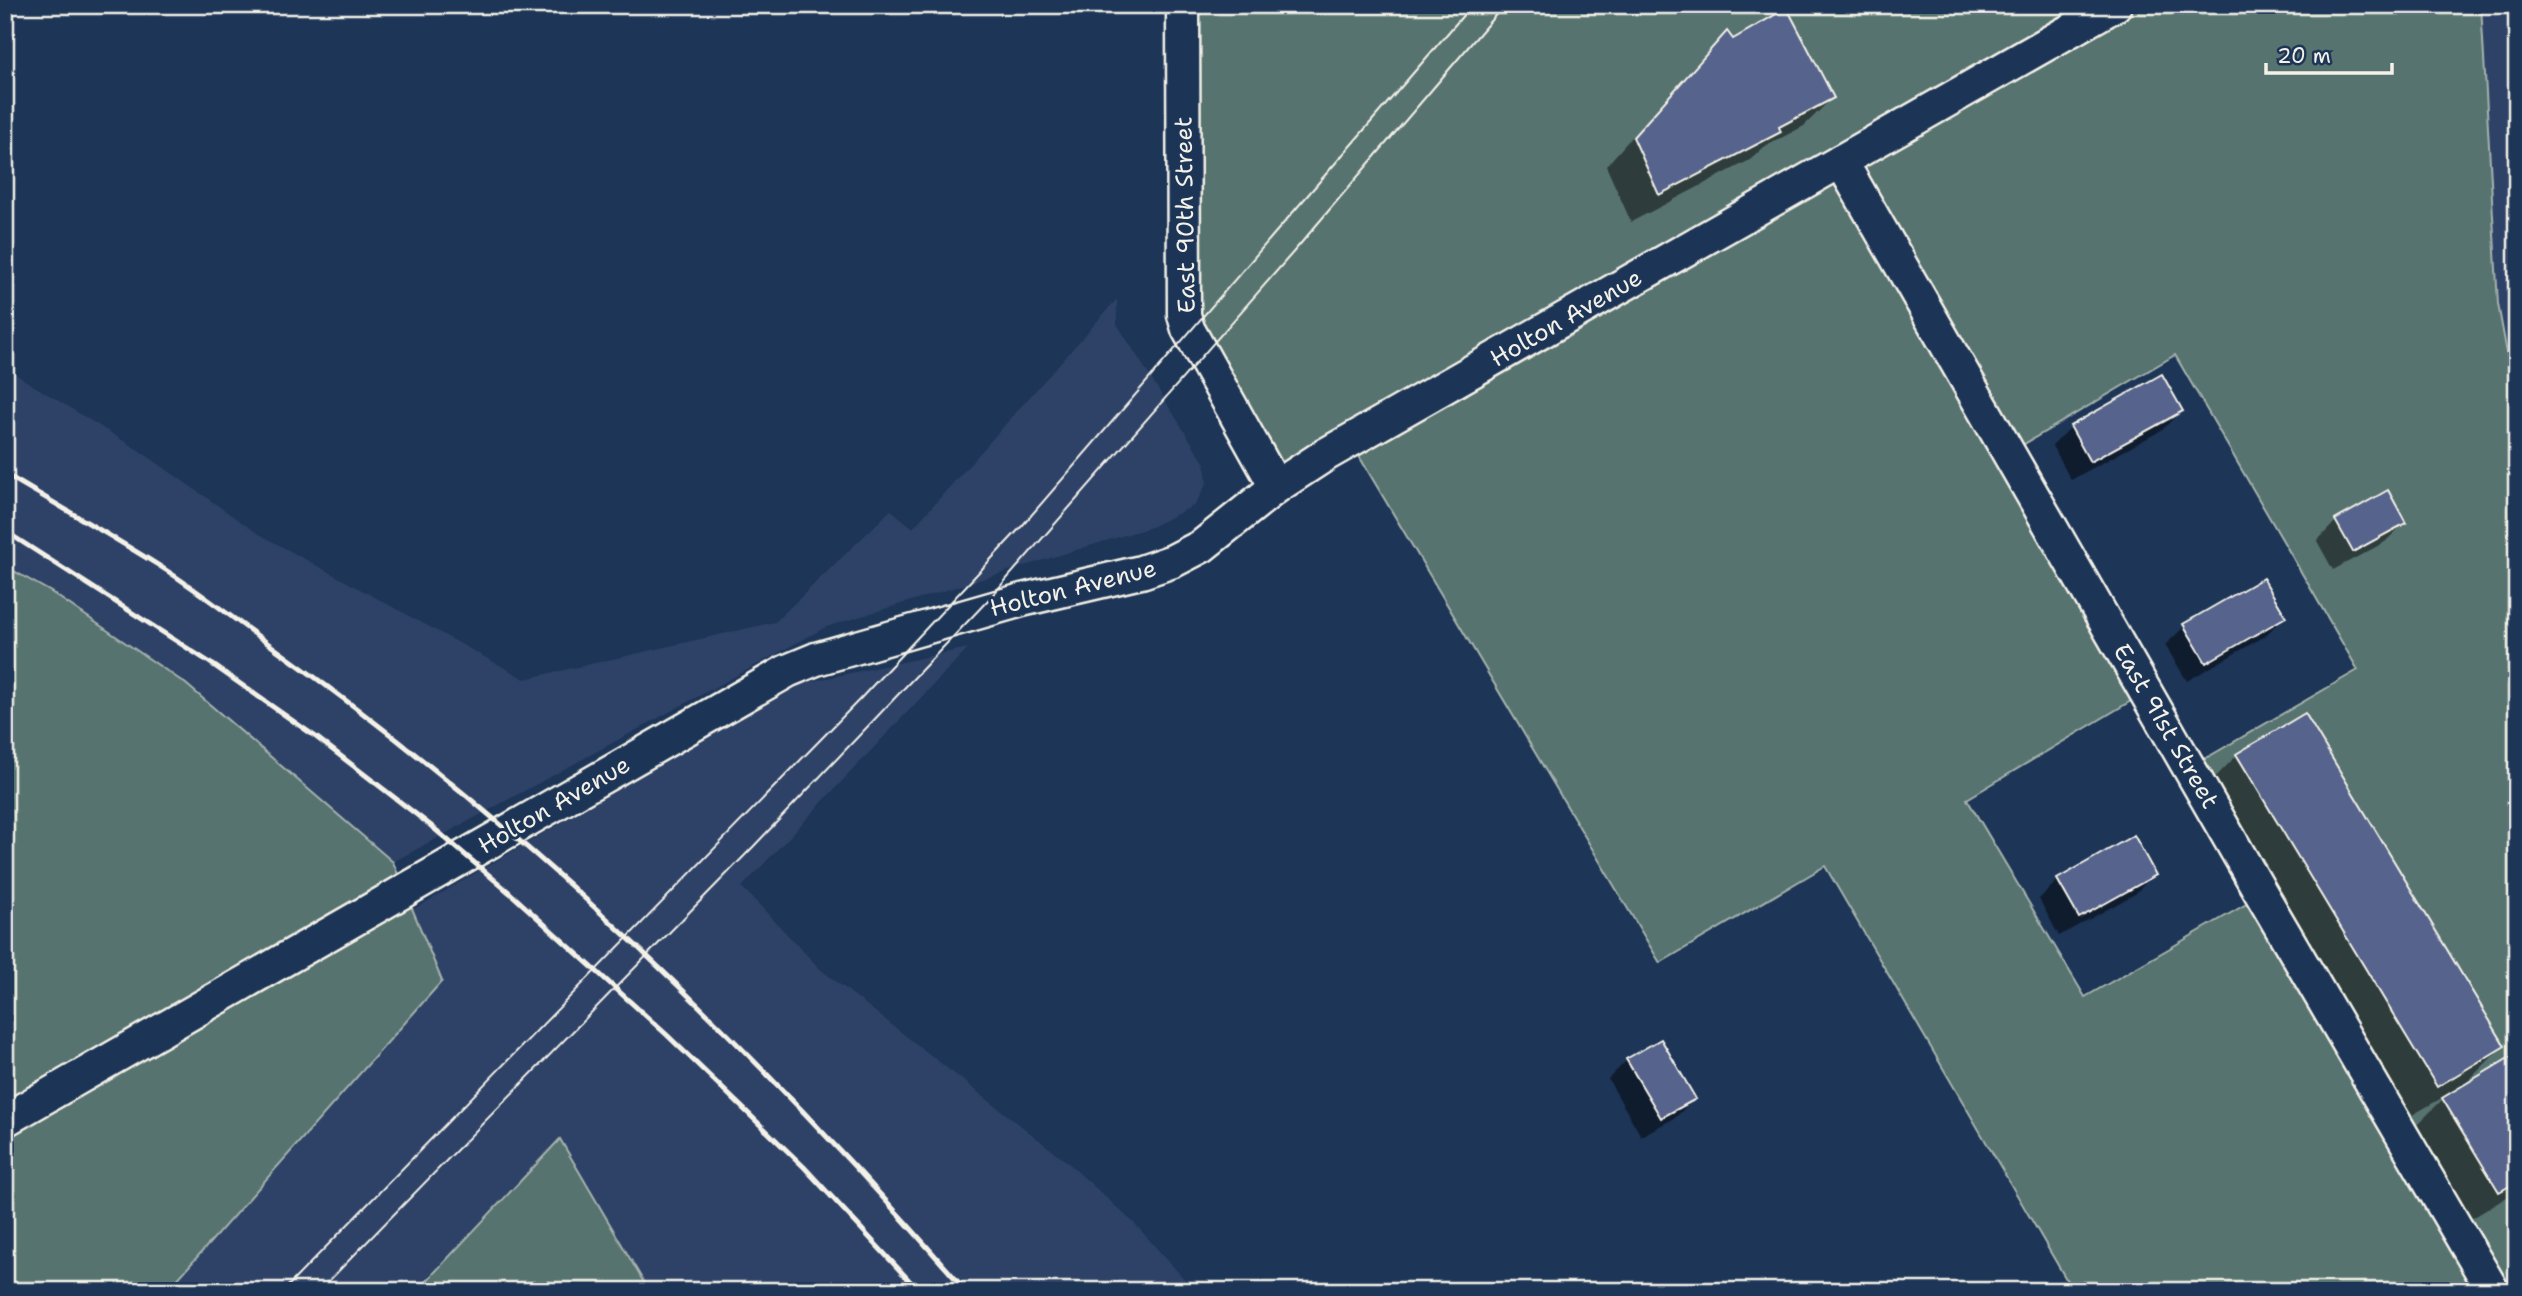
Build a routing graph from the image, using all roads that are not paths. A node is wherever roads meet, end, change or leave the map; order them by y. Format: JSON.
{"nodes":[{"id":1,"x":1183,"y":5,"type":"edge"},
{"id":2,"x":2115,"y":5,"type":"edge"},
{"id":3,"x":1841,"y":160,"type":"junction"},
{"id":4,"x":1276,"y":487,"type":"junction"},
{"id":5,"x":5,"y":1119,"type":"edge"},
{"id":6,"x":2493,"y":1291,"type":"edge"}],
"edges":[{"from":1,"to":4,"type":"street","name":"East 90th Street"},
{"from":2,"to":3,"type":"street","name":"Holton Avenue"},
{"from":3,"to":4,"type":"street","name":"Holton Avenue"},
{"from":3,"to":6,"type":"street","name":"East 91st Street"},
{"from":4,"to":5,"type":"street","name":"Holton Avenue"}]}
